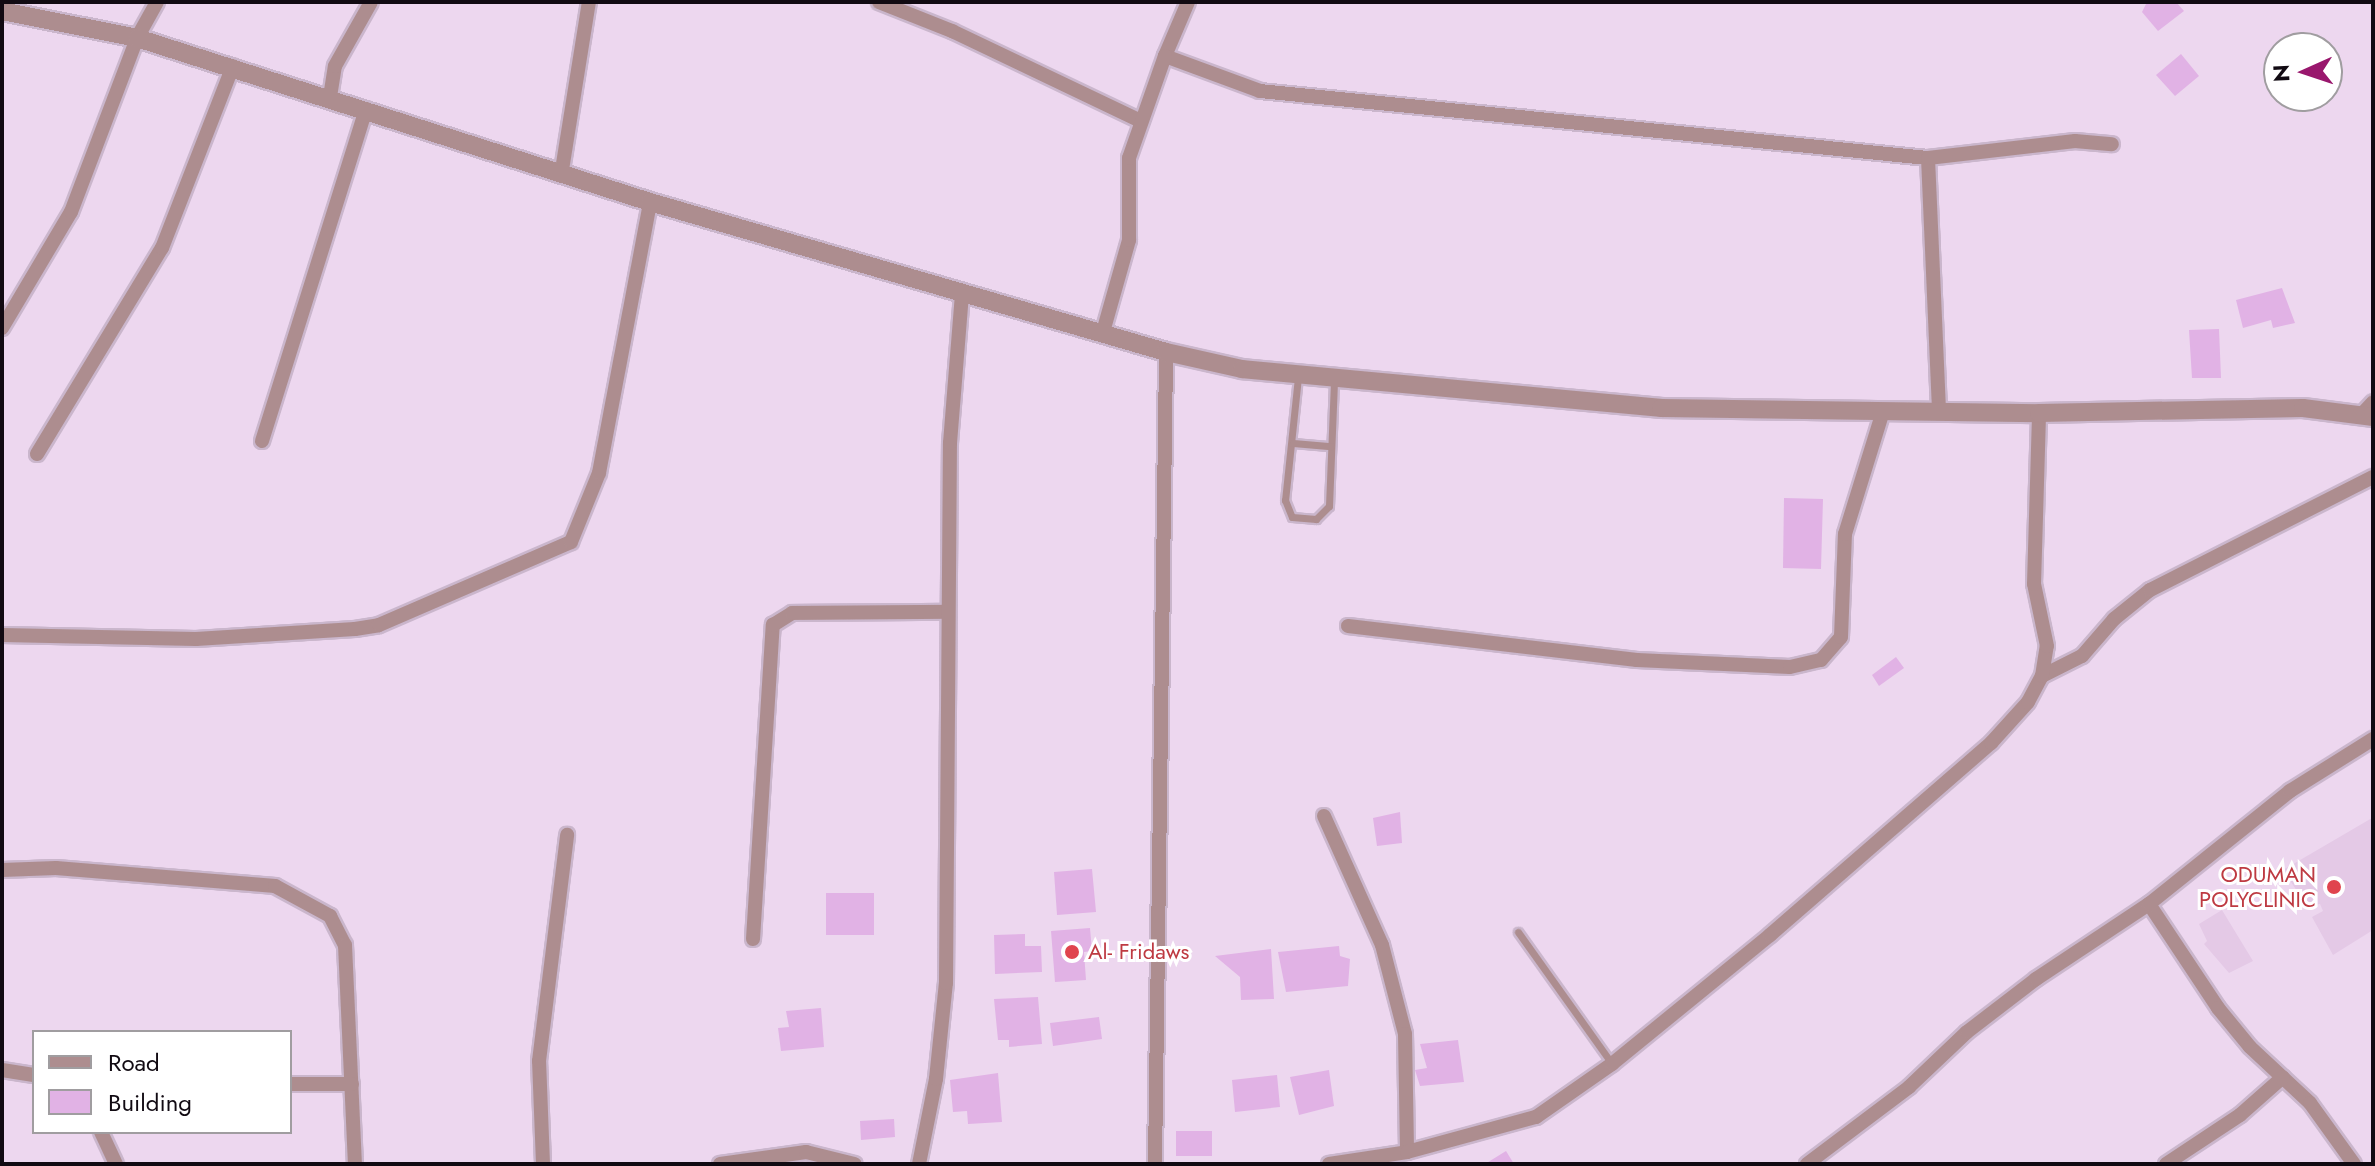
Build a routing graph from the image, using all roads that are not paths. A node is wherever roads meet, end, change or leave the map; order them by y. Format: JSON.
{"nodes":[{"id":1,"x":157,"y":2,"type":"edge"},
{"id":2,"x":371,"y":2,"type":"edge"},
{"id":3,"x":589,"y":2,"type":"edge"},
{"id":4,"x":879,"y":2,"type":"edge"},
{"id":5,"x":1188,"y":2,"type":"edge"},
{"id":6,"x":2,"y":11,"type":"edge"},
{"id":7,"x":137,"y":38,"type":"junction"},
{"id":8,"x":1165,"y":56,"type":"junction"},
{"id":9,"x":233,"y":66,"type":"junction"},
{"id":10,"x":330,"y":97,"type":"junction"},
{"id":11,"x":366,"y":109,"type":"junction"},
{"id":12,"x":1139,"y":120,"type":"junction"},
{"id":13,"x":2112,"y":144,"type":"dead end"},
{"id":14,"x":1928,"y":158,"type":"junction"},
{"id":15,"x":562,"y":170,"type":"junction"},
{"id":16,"x":650,"y":202,"type":"junction"},
{"id":17,"x":962,"y":294,"type":"junction"},
{"id":18,"x":2,"y":328,"type":"edge"},
{"id":19,"x":1103,"y":332,"type":"junction"},
{"id":20,"x":1166,"y":352,"type":"junction"},
{"id":21,"x":1299,"y":375,"type":"junction"},
{"id":22,"x":1334,"y":378,"type":"junction"},
{"id":23,"x":1883,"y":411,"type":"junction"},
{"id":24,"x":2369,"y":411,"type":"edge"},
{"id":25,"x":1939,"y":412,"type":"junction"},
{"id":26,"x":2039,"y":413,"type":"junction"},
{"id":27,"x":262,"y":441,"type":"dead end"},
{"id":28,"x":1293,"y":443,"type":"junction"},
{"id":29,"x":1331,"y":446,"type":"junction"},
{"id":30,"x":37,"y":454,"type":"dead end"},
{"id":31,"x":2373,"y":477,"type":"edge"},
{"id":32,"x":947,"y":612,"type":"junction"},
{"id":33,"x":1348,"y":626,"type":"dead end"},
{"id":34,"x":2,"y":635,"type":"edge"},
{"id":35,"x":2042,"y":676,"type":"junction"},
{"id":36,"x":2373,"y":739,"type":"edge"},
{"id":37,"x":1324,"y":816,"type":"dead end"},
{"id":38,"x":567,"y":835,"type":"dead end"},
{"id":39,"x":2,"y":870,"type":"edge"},
{"id":40,"x":2149,"y":904,"type":"junction"},
{"id":41,"x":1518,"y":932,"type":"dead end"},
{"id":42,"x":753,"y":939,"type":"dead end"},
{"id":43,"x":1612,"y":1064,"type":"junction"},
{"id":44,"x":2,"y":1070,"type":"edge"},
{"id":45,"x":32,"y":1075,"type":"edge"},
{"id":46,"x":2283,"y":1077,"type":"junction"},
{"id":47,"x":292,"y":1084,"type":"edge"},
{"id":48,"x":352,"y":1084,"type":"junction"},
{"id":49,"x":102,"y":1134,"type":"edge"},
{"id":50,"x":1407,"y":1152,"type":"junction"},
{"id":51,"x":116,"y":1164,"type":"edge"},
{"id":52,"x":355,"y":1164,"type":"edge"},
{"id":53,"x":543,"y":1164,"type":"edge"},
{"id":54,"x":720,"y":1164,"type":"edge"},
{"id":55,"x":855,"y":1164,"type":"edge"},
{"id":56,"x":919,"y":1164,"type":"edge"},
{"id":57,"x":1155,"y":1164,"type":"edge"},
{"id":58,"x":1329,"y":1164,"type":"edge"},
{"id":59,"x":1807,"y":1164,"type":"edge"},
{"id":60,"x":2166,"y":1164,"type":"edge"},
{"id":61,"x":2354,"y":1164,"type":"edge"}],
"edges":[{"from":1,"to":7,"type":"street"},
{"from":2,"to":10,"type":"street"},
{"from":3,"to":15,"type":"street"},
{"from":4,"to":12,"type":"street"},
{"from":5,"to":8,"type":"street"},
{"from":6,"to":7,"type":"street"},
{"from":7,"to":9,"type":"street"},
{"from":7,"to":18,"type":"street"},
{"from":8,"to":12,"type":"street"},
{"from":8,"to":14,"type":"street"},
{"from":9,"to":10,"type":"street"},
{"from":9,"to":30,"type":"street"},
{"from":10,"to":11,"type":"street"},
{"from":11,"to":15,"type":"street"},
{"from":11,"to":27,"type":"street"},
{"from":12,"to":19,"type":"street"},
{"from":13,"to":14,"type":"street"},
{"from":14,"to":25,"type":"street"},
{"from":15,"to":16,"type":"street"},
{"from":16,"to":17,"type":"street"},
{"from":16,"to":34,"type":"street"},
{"from":17,"to":19,"type":"street"},
{"from":17,"to":32,"type":"street"},
{"from":19,"to":20,"type":"street"},
{"from":20,"to":21,"type":"street"},
{"from":20,"to":57,"type":"street"},
{"from":21,"to":22,"type":"street"},
{"from":21,"to":28,"type":"lane"},
{"from":22,"to":23,"type":"street"},
{"from":22,"to":29,"type":"lane"},
{"from":23,"to":25,"type":"street"},
{"from":23,"to":33,"type":"street"},
{"from":24,"to":26,"type":"street"},
{"from":25,"to":26,"type":"street"},
{"from":26,"to":35,"type":"street"},
{"from":28,"to":29,"type":"lane"},
{"from":28,"to":29,"type":"lane"},
{"from":31,"to":35,"type":"street"},
{"from":32,"to":42,"type":"street"},
{"from":32,"to":56,"type":"street"},
{"from":35,"to":43,"type":"street"},
{"from":36,"to":40,"type":"street"},
{"from":37,"to":50,"type":"street"},
{"from":38,"to":53,"type":"street"},
{"from":39,"to":48,"type":"street"},
{"from":40,"to":46,"type":"street"},
{"from":40,"to":59,"type":"street"},
{"from":41,"to":43,"type":"lane"},
{"from":43,"to":50,"type":"street"},
{"from":44,"to":45,"type":"street"},
{"from":46,"to":60,"type":"street"},
{"from":46,"to":61,"type":"street"},
{"from":47,"to":48,"type":"street"},
{"from":48,"to":52,"type":"street"},
{"from":49,"to":51,"type":"street"},
{"from":50,"to":58,"type":"street"},
{"from":54,"to":55,"type":"street"}]}
